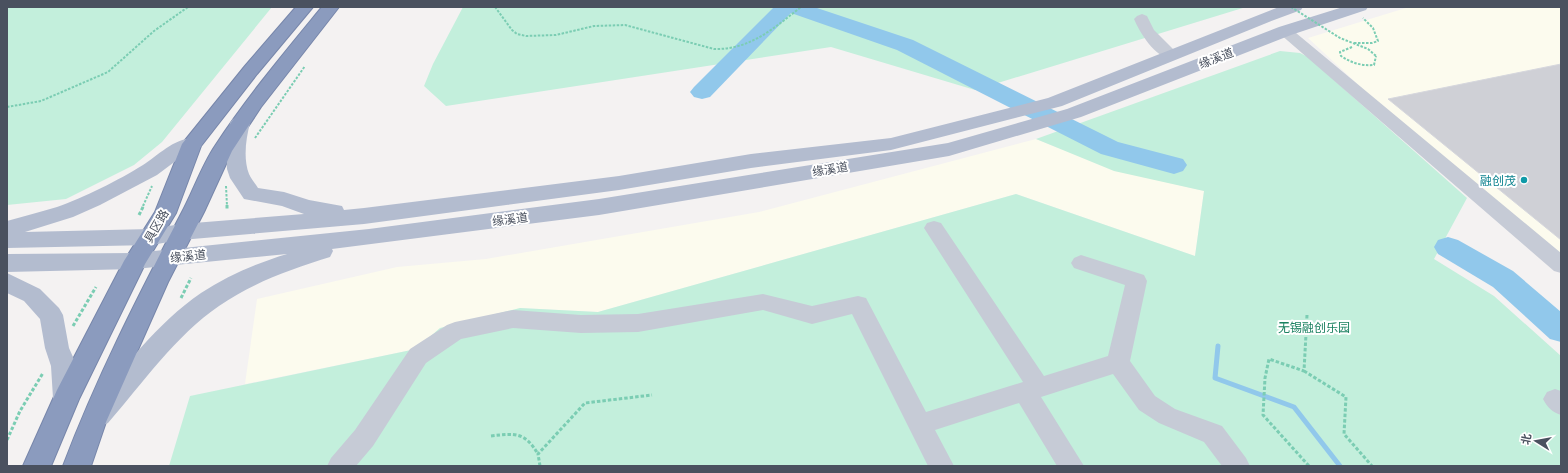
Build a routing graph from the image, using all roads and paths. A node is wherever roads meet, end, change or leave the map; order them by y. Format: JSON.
{"nodes":[{"id":1,"x":188,"y":7,"type":"edge"},
{"id":2,"x":305,"y":7,"type":"edge"},
{"id":3,"x":331,"y":7,"type":"edge"},
{"id":4,"x":495,"y":7,"type":"edge"},
{"id":5,"x":801,"y":7,"type":"edge"},
{"id":6,"x":1291,"y":7,"type":"edge"},
{"id":7,"x":1295,"y":7,"type":"edge"},
{"id":8,"x":1356,"y":8,"type":"edge"},
{"id":9,"x":1142,"y":19,"type":"dead end"},
{"id":10,"x":1285,"y":32,"type":"junction"},
{"id":11,"x":1354,"y":43,"type":"junction"},
{"id":12,"x":1352,"y":47,"type":"dead end"},
{"id":13,"x":1170,"y":55,"type":"junction"},
{"id":14,"x":308,"y":61,"type":"dead end"},
{"id":15,"x":7,"y":107,"type":"edge"},
{"id":16,"x":240,"y":123,"type":"junction"},
{"id":17,"x":192,"y":144,"type":"junction"},
{"id":18,"x":237,"y":161,"type":"junction"},
{"id":19,"x":227,"y":210,"type":"dead end"},
{"id":20,"x":367,"y":226,"type":"junction"},
{"id":21,"x":934,"y":228,"type":"dead end"},
{"id":22,"x":7,"y":229,"type":"edge"},
{"id":23,"x":182,"y":232,"type":"junction"},
{"id":24,"x":151,"y":237,"type":"junction"},
{"id":25,"x":7,"y":240,"type":"edge"},
{"id":26,"x":169,"y":258,"type":"junction"},
{"id":27,"x":135,"y":261,"type":"junction"},
{"id":28,"x":7,"y":263,"type":"edge"},
{"id":29,"x":1081,"y":264,"type":"dead end"},
{"id":30,"x":1561,"y":265,"type":"edge"},
{"id":31,"x":7,"y":282,"type":"edge"},
{"id":32,"x":1307,"y":315,"type":"dead end"},
{"id":33,"x":1118,"y":363,"type":"junction"},
{"id":34,"x":1304,"y":371,"type":"junction"},
{"id":35,"x":1032,"y":389,"type":"junction"},
{"id":36,"x":652,"y":395,"type":"dead end"},
{"id":37,"x":66,"y":398,"type":"junction"},
{"id":38,"x":93,"y":422,"type":"junction"},
{"id":39,"x":920,"y":424,"type":"junction"},
{"id":40,"x":491,"y":436,"type":"dead end"},
{"id":41,"x":538,"y":454,"type":"junction"},
{"id":42,"x":37,"y":466,"type":"edge"},
{"id":43,"x":77,"y":466,"type":"edge"},
{"id":44,"x":340,"y":466,"type":"edge"},
{"id":45,"x":540,"y":466,"type":"edge"},
{"id":46,"x":941,"y":466,"type":"edge"},
{"id":47,"x":1071,"y":466,"type":"edge"},
{"id":48,"x":1237,"y":466,"type":"edge"},
{"id":49,"x":1309,"y":466,"type":"edge"},
{"id":50,"x":1372,"y":466,"type":"edge"}],
"edges":[{"from":1,"to":15,"type":"path"},
{"from":2,"to":17,"type":"highway","name":"具区路"},
{"from":3,"to":16,"type":"highway"},
{"from":4,"to":5,"type":"path"},
{"from":6,"to":11,"type":"path","bridge":true},
{"from":7,"to":13,"type":"main road","name":"缘溪道"},
{"from":8,"to":10,"type":"main road","name":"缘溪道"},
{"from":8,"to":11,"type":"path"},
{"from":9,"to":13,"type":"lane"},
{"from":10,"to":20,"type":"main road","name":"缘溪道"},
{"from":10,"to":30,"type":"lane"},
{"from":11,"to":12,"type":"path","bridge":true},
{"from":13,"to":20,"type":"main road","name":"缘溪道"},
{"from":14,"to":18,"type":"path"},
{"from":16,"to":18,"type":"main road"},
{"from":16,"to":23,"type":"highway"},
{"from":17,"to":22,"type":"main road"},
{"from":17,"to":24,"type":"highway","name":"具区路"},
{"from":18,"to":19,"type":"path"},
{"from":18,"to":20,"type":"main road"},
{"from":20,"to":23,"type":"main road","name":"缘溪道"},
{"from":20,"to":26,"type":"main road","name":"缘溪道"},
{"from":20,"to":38,"type":"main road"},
{"from":21,"to":35,"type":"lane"},
{"from":23,"to":24,"type":"main road","name":"缘溪道"},
{"from":23,"to":26,"type":"highway"},
{"from":24,"to":25,"type":"main road","name":"缘溪道"},
{"from":24,"to":27,"type":"highway","name":"具区路"},
{"from":26,"to":27,"type":"main road","name":"缘溪道"},
{"from":26,"to":38,"type":"highway"},
{"from":27,"to":28,"type":"main road","name":"缘溪道"},
{"from":27,"to":37,"type":"highway","name":"具区路"},
{"from":29,"to":33,"type":"lane"},
{"from":31,"to":37,"type":"main road"},
{"from":32,"to":34,"type":"path"},
{"from":33,"to":35,"type":"lane"},
{"from":33,"to":48,"type":"lane"},
{"from":34,"to":49,"type":"path"},
{"from":34,"to":50,"type":"path"},
{"from":35,"to":39,"type":"lane"},
{"from":35,"to":47,"type":"lane"},
{"from":36,"to":41,"type":"path"},
{"from":37,"to":42,"type":"highway","name":"具区路"},
{"from":38,"to":43,"type":"highway"},
{"from":39,"to":44,"type":"lane"},
{"from":39,"to":46,"type":"lane"},
{"from":40,"to":41,"type":"path"},
{"from":41,"to":45,"type":"path"}]}
